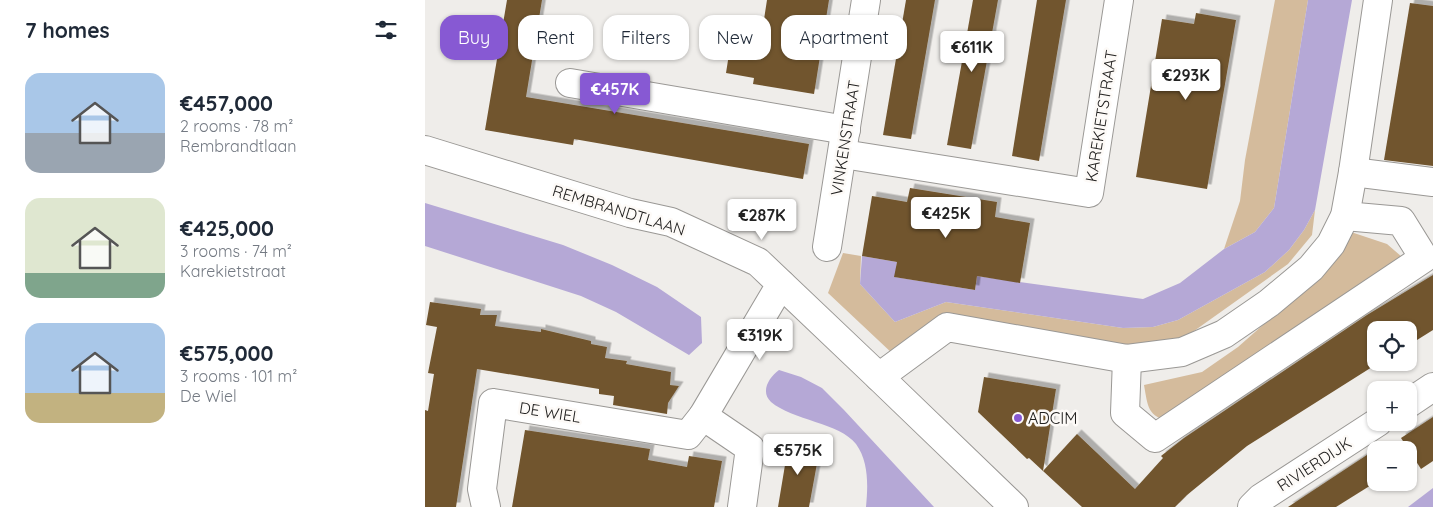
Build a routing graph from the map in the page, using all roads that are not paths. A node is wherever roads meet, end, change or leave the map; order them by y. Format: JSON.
{"nodes":[{"id":1,"x":866,"y":0,"type":"edge"},
{"id":2,"x":1119,"y":0,"type":"edge"},
{"id":3,"x":1378,"y":0,"type":"edge"},
{"id":4,"x":570,"y":84,"type":"dead end"},
{"id":5,"x":845,"y":142,"type":"junction"},
{"id":6,"x":425,"y":150,"type":"edge"},
{"id":7,"x":1353,"y":172,"type":"junction"},
{"id":8,"x":1433,"y":182,"type":"edge"},
{"id":9,"x":1345,"y":216,"type":"junction"},
{"id":10,"x":827,"y":247,"type":"dead end"},
{"id":11,"x":781,"y":284,"type":"junction"},
{"id":12,"x":1127,"y":359,"type":"junction"},
{"id":13,"x":879,"y":376,"type":"junction"},
{"id":14,"x":1433,"y":387,"type":"edge"},
{"id":15,"x":1417,"y":398,"type":"edge"},
{"id":16,"x":703,"y":416,"type":"junction"},
{"id":17,"x":1367,"y":429,"type":"edge"},
{"id":18,"x":486,"y":507,"type":"edge"},
{"id":19,"x":741,"y":507,"type":"edge"},
{"id":20,"x":1014,"y":507,"type":"edge"},
{"id":21,"x":1252,"y":507,"type":"edge"}],
"edges":[{"from":1,"to":5,"type":"street","name":"VINKENSTRAAT"},
{"from":2,"to":5,"type":"street","name":"KAREKIETSTRAAT"},
{"from":3,"to":7,"type":"street"},
{"from":4,"to":5,"type":"street"},
{"from":5,"to":10,"type":"street","name":"VINKENSTRAAT"},
{"from":6,"to":11,"type":"street","name":"REMBRANDTLAAN"},
{"from":7,"to":8,"type":"street"},
{"from":7,"to":9,"type":"street"},
{"from":9,"to":12,"type":"street"},
{"from":9,"to":12,"type":"street"},
{"from":11,"to":13,"type":"street","name":"REMBRANDTLAAN"},
{"from":11,"to":16,"type":"street","name":"DE WIEL"},
{"from":12,"to":13,"type":"street"},
{"from":13,"to":20,"type":"street","name":"REMBRANDTLAAN"},
{"from":14,"to":15,"type":"street"},
{"from":16,"to":18,"type":"street","name":"DE WIEL"},
{"from":16,"to":19,"type":"street"},
{"from":17,"to":21,"type":"street","name":"RIVIERDIJK"}]}
